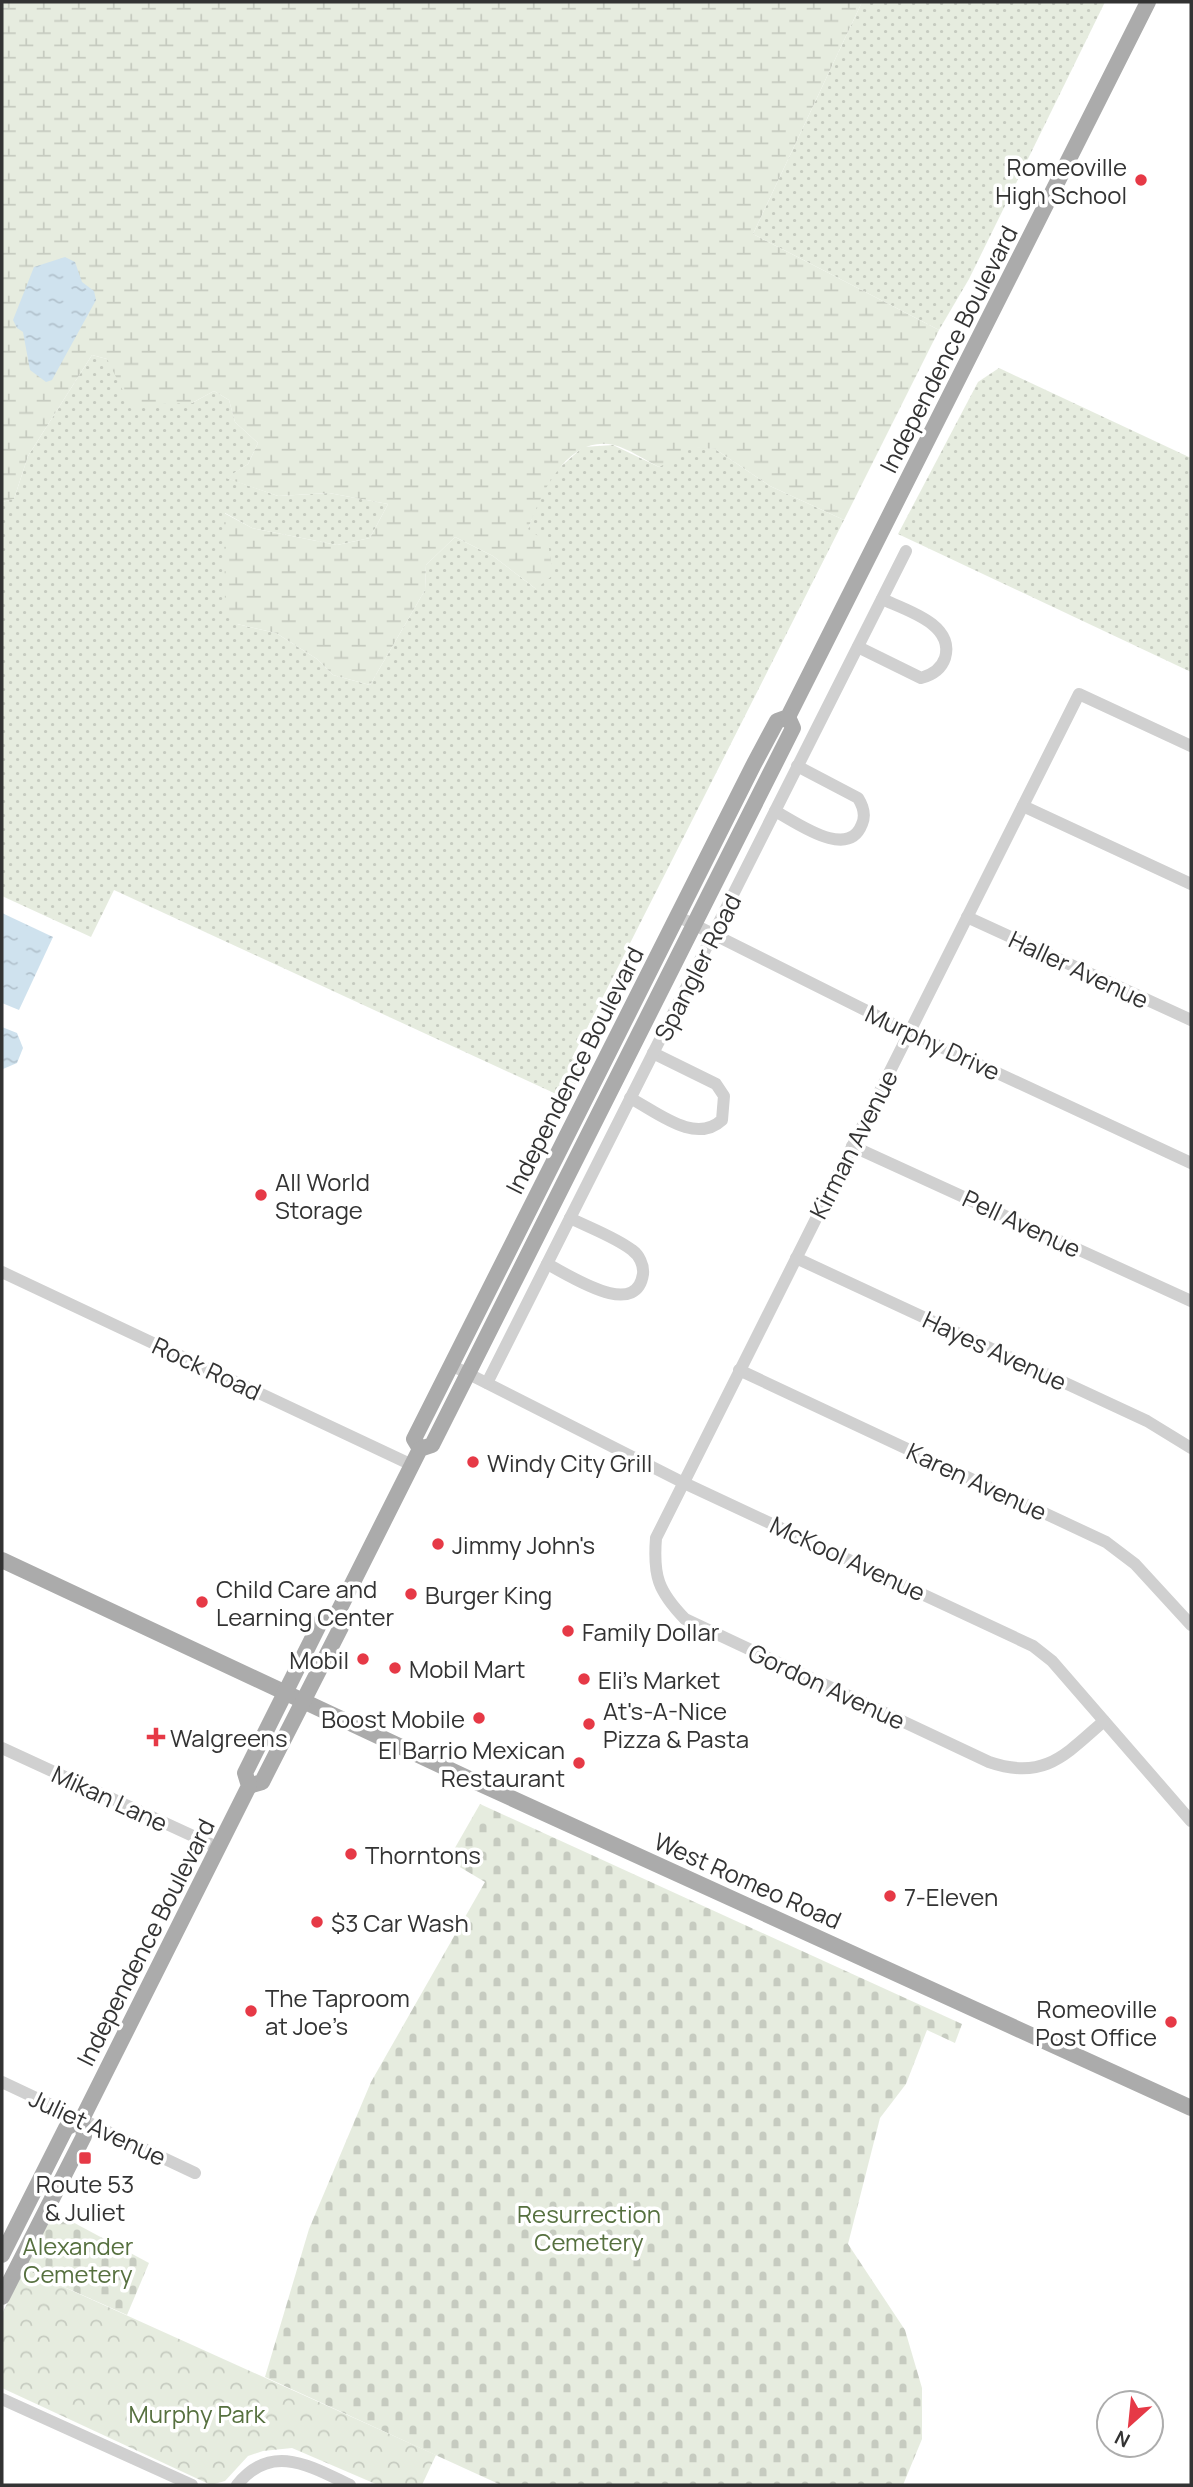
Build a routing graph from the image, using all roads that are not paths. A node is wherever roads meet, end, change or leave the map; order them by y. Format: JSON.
{"nodes":[{"id":1,"x":1148,"y":2,"type":"edge"},
{"id":2,"x":906,"y":551,"type":"dead end"},
{"id":3,"x":882,"y":599,"type":"junction"},
{"id":4,"x":858,"y":647,"type":"junction"},
{"id":5,"x":788,"y":717,"type":"junction"},
{"id":6,"x":1191,"y":746,"type":"edge"},
{"id":7,"x":797,"y":766,"type":"junction"},
{"id":8,"x":1023,"y":806,"type":"junction"},
{"id":9,"x":775,"y":811,"type":"junction"},
{"id":10,"x":1191,"y":884,"type":"edge"},
{"id":11,"x":677,"y":916,"type":"junction"},
{"id":12,"x":967,"y":917,"type":"junction"},
{"id":13,"x":695,"y":925,"type":"junction"},
{"id":14,"x":714,"y":934,"type":"junction"},
{"id":15,"x":1191,"y":1020,"type":"edge"},
{"id":16,"x":909,"y":1032,"type":"junction"},
{"id":17,"x":653,"y":1054,"type":"junction"},
{"id":18,"x":631,"y":1098,"type":"junction"},
{"id":19,"x":852,"y":1146,"type":"junction"},
{"id":20,"x":1191,"y":1163,"type":"edge"},
{"id":21,"x":570,"y":1218,"type":"junction"},
{"id":22,"x":796,"y":1258,"type":"junction"},
{"id":23,"x":547,"y":1264,"type":"junction"},
{"id":24,"x":2,"y":1272,"type":"edge"},
{"id":25,"x":1191,"y":1301,"type":"edge"},
{"id":26,"x":451,"y":1365,"type":"junction"},
{"id":27,"x":739,"y":1370,"type":"junction"},
{"id":28,"x":468,"y":1373,"type":"junction"},
{"id":29,"x":487,"y":1383,"type":"junction"},
{"id":30,"x":1191,"y":1448,"type":"edge"},
{"id":31,"x":420,"y":1449,"type":"junction"},
{"id":32,"x":412,"y":1465,"type":"junction"},
{"id":33,"x":682,"y":1482,"type":"junction"},
{"id":34,"x":2,"y":1560,"type":"edge"},
{"id":35,"x":337,"y":1614,"type":"junction"},
{"id":36,"x":1191,"y":1625,"type":"edge"},
{"id":37,"x":287,"y":1691,"type":"junction"},
{"id":38,"x":304,"y":1699,"type":"junction"},
{"id":39,"x":1104,"y":1721,"type":"junction"},
{"id":40,"x":2,"y":1748,"type":"edge"},
{"id":41,"x":249,"y":1786,"type":"junction"},
{"id":42,"x":1191,"y":1821,"type":"edge"},
{"id":43,"x":219,"y":1848,"type":"junction"},
{"id":44,"x":2,"y":2082,"type":"edge"},
{"id":45,"x":1191,"y":2108,"type":"edge"},
{"id":46,"x":82,"y":2119,"type":"junction"},
{"id":47,"x":195,"y":2173,"type":"dead end"},
{"id":48,"x":2,"y":2255,"type":"edge"},
{"id":49,"x":2,"y":2297,"type":"edge"},
{"id":50,"x":2,"y":2399,"type":"edge"},
{"id":51,"x":192,"y":2485,"type":"edge"},
{"id":52,"x":236,"y":2485,"type":"edge"},
{"id":53,"x":350,"y":2485,"type":"edge"}],
"edges":[{"from":1,"to":5,"type":"main road","name":"Independence Boulevard"},
{"from":2,"to":3,"type":"street","name":"Spangler Road"},
{"from":3,"to":4,"type":"street","name":"Spangler Road"},
{"from":3,"to":4,"type":"street"},
{"from":4,"to":7,"type":"street","name":"Spangler Road"},
{"from":5,"to":11,"type":"main road","name":"Independence Boulevard"},
{"from":5,"to":13,"type":"main road","name":"Independence Boulevard"},
{"from":6,"to":8,"type":"street","name":"Kirman Avenue"},
{"from":7,"to":9,"type":"street","name":"Spangler Road"},
{"from":7,"to":9,"type":"street"},
{"from":8,"to":10,"type":"street"},
{"from":8,"to":12,"type":"street","name":"Kirman Avenue"},
{"from":9,"to":14,"type":"street","name":"Spangler Road"},
{"from":11,"to":13,"type":"street","name":"Murphy Drive"},
{"from":11,"to":26,"type":"main road","name":"Independence Boulevard"},
{"from":12,"to":15,"type":"street","name":"Haller Avenue"},
{"from":12,"to":16,"type":"street","name":"Kirman Avenue"},
{"from":13,"to":14,"type":"street","name":"Murphy Drive"},
{"from":13,"to":28,"type":"main road","name":"Independence Boulevard"},
{"from":14,"to":16,"type":"street","name":"Murphy Drive"},
{"from":14,"to":17,"type":"street","name":"Spangler Road"},
{"from":16,"to":19,"type":"street","name":"Kirman Avenue"},
{"from":16,"to":20,"type":"street","name":"Murphy Drive"},
{"from":17,"to":18,"type":"street","name":"Spangler Road"},
{"from":17,"to":18,"type":"street"},
{"from":18,"to":21,"type":"street","name":"Spangler Road"},
{"from":19,"to":22,"type":"street","name":"Kirman Avenue"},
{"from":19,"to":25,"type":"street","name":"Pell Avenue"},
{"from":21,"to":23,"type":"street","name":"Spangler Road"},
{"from":21,"to":23,"type":"street"},
{"from":22,"to":27,"type":"street","name":"Kirman Avenue"},
{"from":22,"to":30,"type":"street","name":"Hayes Avenue"},
{"from":23,"to":29,"type":"street","name":"Spangler Road"},
{"from":24,"to":32,"type":"street","name":"Rock Road"},
{"from":26,"to":28,"type":"street","name":"McKool Avenue"},
{"from":26,"to":31,"type":"main road","name":"Independence Boulevard"},
{"from":27,"to":33,"type":"street","name":"Kirman Avenue"},
{"from":27,"to":36,"type":"street","name":"Karen Avenue"},
{"from":28,"to":29,"type":"street","name":"McKool Avenue"},
{"from":28,"to":31,"type":"main road","name":"Independence Boulevard"},
{"from":29,"to":33,"type":"street","name":"McKool Avenue"},
{"from":31,"to":32,"type":"main road","name":"Independence Boulevard"},
{"from":32,"to":35,"type":"main road","name":"Independence Boulevard"},
{"from":33,"to":39,"type":"street","name":"McKool Avenue"},
{"from":33,"to":39,"type":"street","name":"Gordon Avenue"},
{"from":34,"to":37,"type":"main road","name":"West Romeo Road"},
{"from":35,"to":37,"type":"main road","name":"Independence Boulevard"},
{"from":35,"to":38,"type":"main road","name":"Independence Boulevard"},
{"from":37,"to":38,"type":"main road","name":"West Romeo Road"},
{"from":37,"to":41,"type":"main road","name":"Independence Boulevard"},
{"from":38,"to":41,"type":"main road","name":"Independence Boulevard"},
{"from":38,"to":45,"type":"main road","name":"West Romeo Road"},
{"from":39,"to":42,"type":"street","name":"McKool Avenue"},
{"from":40,"to":43,"type":"street","name":"Mikan Lane"},
{"from":41,"to":43,"type":"main road","name":"Independence Boulevard"},
{"from":43,"to":46,"type":"main road","name":"Independence Boulevard"},
{"from":44,"to":46,"type":"street","name":"Juliet Avenue"},
{"from":46,"to":47,"type":"street","name":"Juliet Avenue"},
{"from":46,"to":48,"type":"main road","name":"Independence Boulevard"},
{"from":46,"to":49,"type":"main road","name":"Independence Boulevard"},
{"from":50,"to":51,"type":"street"},
{"from":52,"to":53,"type":"street"}]}
